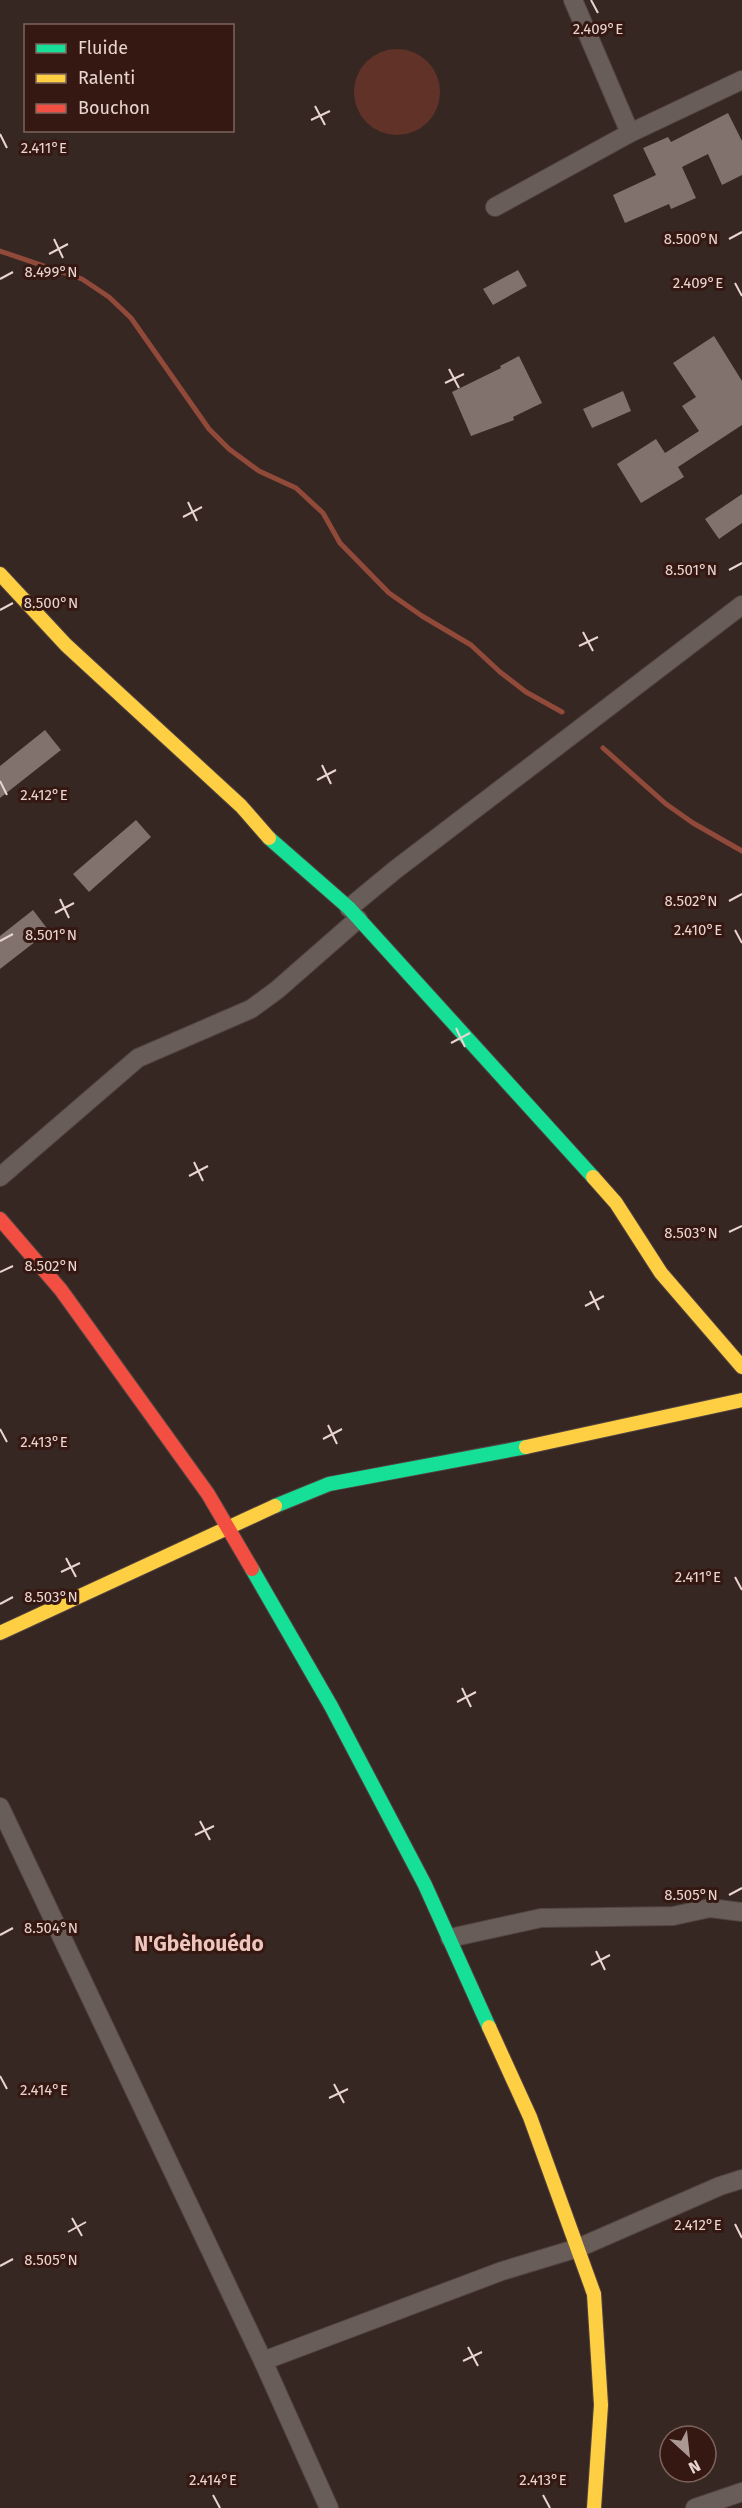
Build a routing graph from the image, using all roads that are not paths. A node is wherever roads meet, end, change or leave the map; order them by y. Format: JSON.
{"nodes":[{"id":1,"x":573,"y":0,"type":"edge"},
{"id":2,"x":742,"y":80,"type":"edge"},
{"id":3,"x":630,"y":133,"type":"junction"},
{"id":4,"x":495,"y":207,"type":"dead end"},
{"id":5,"x":0,"y":574,"type":"edge"},
{"id":6,"x":742,"y":605,"type":"edge"},
{"id":7,"x":354,"y":914,"type":"junction"},
{"id":8,"x":0,"y":1177,"type":"edge"},
{"id":9,"x":0,"y":1219,"type":"edge"},
{"id":10,"x":742,"y":1366,"type":"edge"},
{"id":11,"x":742,"y":1400,"type":"edge"},
{"id":12,"x":230,"y":1528,"type":"junction"},
{"id":13,"x":0,"y":1633,"type":"edge"},
{"id":14,"x":0,"y":1807,"type":"edge"},
{"id":15,"x":742,"y":1912,"type":"edge"},
{"id":16,"x":450,"y":1938,"type":"junction"},
{"id":17,"x":742,"y":2179,"type":"edge"},
{"id":18,"x":578,"y":2248,"type":"junction"},
{"id":19,"x":263,"y":2361,"type":"junction"},
{"id":20,"x":742,"y":2492,"type":"edge"},
{"id":21,"x":329,"y":2508,"type":"edge"},
{"id":22,"x":594,"y":2508,"type":"edge"},
{"id":23,"x":695,"y":2508,"type":"edge"}],
"edges":[{"from":1,"to":3,"type":"street"},
{"from":2,"to":3,"type":"street"},
{"from":3,"to":4,"type":"street"},
{"from":5,"to":7,"type":"street"},
{"from":6,"to":7,"type":"street"},
{"from":7,"to":8,"type":"street"},
{"from":7,"to":10,"type":"street"},
{"from":9,"to":12,"type":"street"},
{"from":11,"to":12,"type":"street"},
{"from":12,"to":13,"type":"street"},
{"from":12,"to":16,"type":"street"},
{"from":14,"to":19,"type":"street"},
{"from":15,"to":16,"type":"street"},
{"from":16,"to":18,"type":"street"},
{"from":17,"to":18,"type":"street"},
{"from":18,"to":19,"type":"street"},
{"from":18,"to":22,"type":"street"},
{"from":19,"to":21,"type":"street"},
{"from":20,"to":23,"type":"street"}]}
